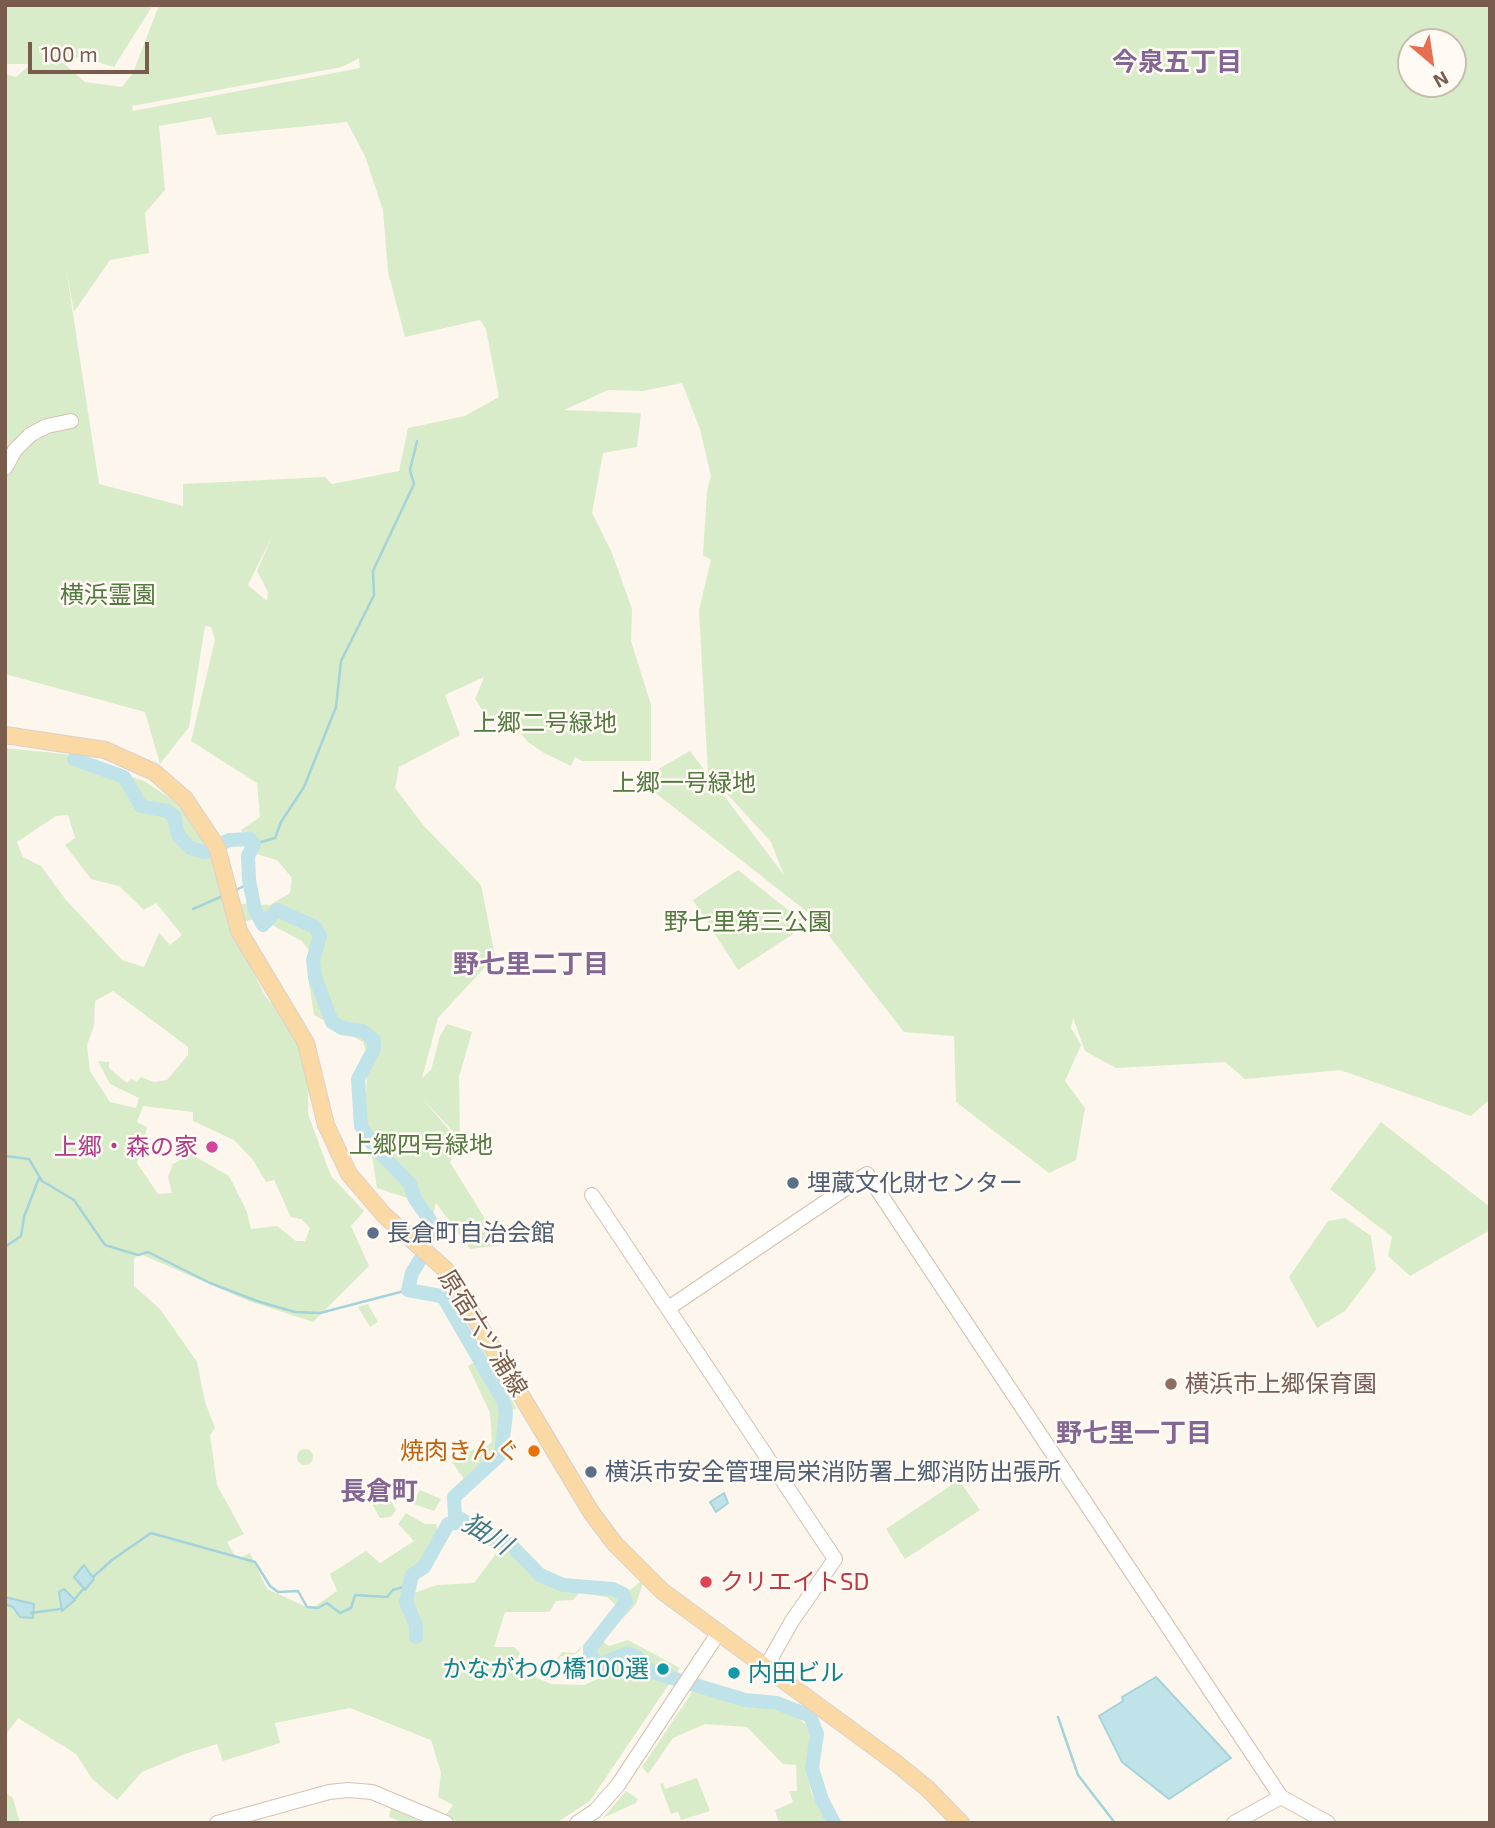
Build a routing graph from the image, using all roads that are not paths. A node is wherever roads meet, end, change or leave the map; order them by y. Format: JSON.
{"nodes":[{"id":1,"x":71,"y":421,"type":"dead end"},
{"id":2,"x":5,"y":468,"type":"edge"},
{"id":3,"x":5,"y":735,"type":"edge"},
{"id":4,"x":592,"y":1195,"type":"dead end"},
{"id":5,"x":670,"y":1307,"type":"junction"},
{"id":6,"x":719,"y":1632,"type":"junction"},
{"id":7,"x":766,"y":1667,"type":"junction"},
{"id":8,"x":1281,"y":1797,"type":"junction"},
{"id":9,"x":217,"y":1823,"type":"edge"},
{"id":10,"x":446,"y":1823,"type":"edge"},
{"id":11,"x":577,"y":1823,"type":"edge"},
{"id":12,"x":961,"y":1823,"type":"edge"},
{"id":13,"x":1234,"y":1823,"type":"edge"},
{"id":14,"x":1328,"y":1823,"type":"edge"}],
"edges":[{"from":1,"to":2,"type":"street"},
{"from":3,"to":6,"type":"main road","name":"原宿六ツ浦線"},
{"from":4,"to":5,"type":"street"},
{"from":5,"to":7,"type":"street"},
{"from":5,"to":8,"type":"street"},
{"from":6,"to":7,"type":"main road","name":"原宿六ツ浦線"},
{"from":6,"to":11,"type":"street"},
{"from":7,"to":12,"type":"main road","name":"原宿六ツ浦線"},
{"from":8,"to":13,"type":"street"},
{"from":8,"to":14,"type":"street"},
{"from":9,"to":10,"type":"street"}]}
